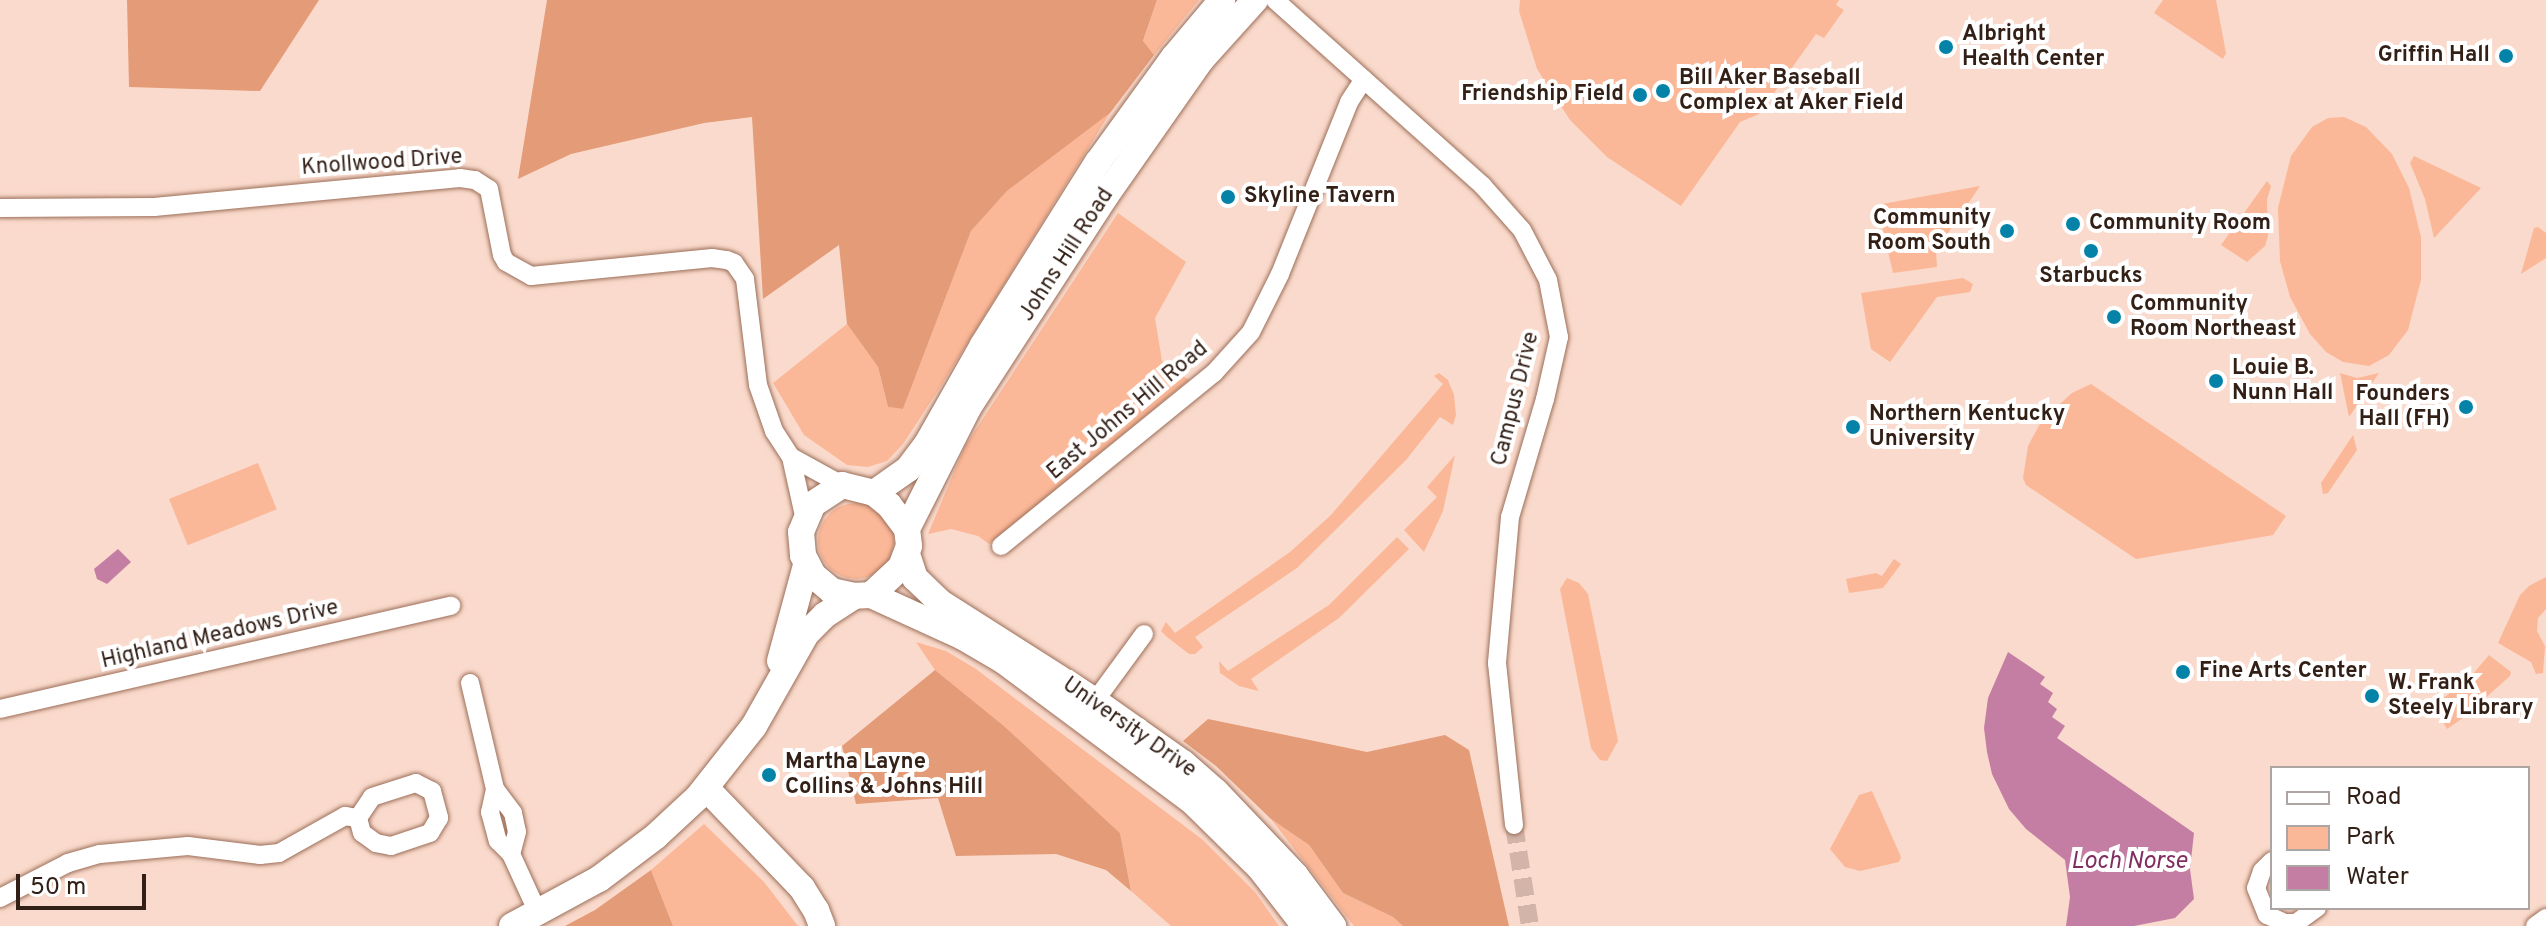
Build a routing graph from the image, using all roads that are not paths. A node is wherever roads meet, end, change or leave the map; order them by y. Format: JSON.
{"nodes":[{"id":1,"x":1222,"y":0,"type":"edge"},
{"id":2,"x":1255,"y":0,"type":"edge"},
{"id":3,"x":1275,"y":0,"type":"edge"},
{"id":4,"x":1364,"y":79,"type":"junction"},
{"id":5,"x":0,"y":208,"type":"edge"},
{"id":6,"x":791,"y":457,"type":"junction"},
{"id":7,"x":842,"y":485,"type":"junction"},
{"id":8,"x":874,"y":493,"type":"junction"},
{"id":9,"x":805,"y":520,"type":"junction"},
{"id":10,"x":907,"y":542,"type":"junction"},
{"id":11,"x":1001,"y":546,"type":"dead end"},
{"id":12,"x":806,"y":565,"type":"junction"},
{"id":13,"x":863,"y":596,"type":"junction"},
{"id":14,"x":451,"y":606,"type":"dead end"},
{"id":15,"x":1144,"y":634,"type":"dead end"},
{"id":16,"x":470,"y":683,"type":"dead end"},
{"id":17,"x":772,"y":696,"type":"junction"},
{"id":18,"x":1095,"y":701,"type":"junction"},
{"id":19,"x":0,"y":709,"type":"edge"},
{"id":20,"x":706,"y":788,"type":"junction"},
{"id":21,"x":358,"y":818,"type":"dead end"},
{"id":22,"x":1514,"y":825,"type":"tunnel mouth"},
{"id":23,"x":2270,"y":864,"type":"edge"},
{"id":24,"x":0,"y":898,"type":"edge"},
{"id":25,"x":538,"y":913,"type":"junction"},
{"id":26,"x":2310,"y":918,"type":"edge"},
{"id":27,"x":2546,"y":918,"type":"edge"},
{"id":28,"x":2286,"y":925,"type":"edge"},
{"id":29,"x":512,"y":926,"type":"edge"},
{"id":30,"x":822,"y":926,"type":"edge"},
{"id":31,"x":1305,"y":926,"type":"edge"},
{"id":32,"x":1333,"y":926,"type":"edge"},
{"id":33,"x":2535,"y":926,"type":"edge"}],
"edges":[{"from":1,"to":8,"type":"main road","name":"Johns Hill Road"},
{"from":2,"to":10,"type":"main road","name":"Johns Hill Road"},
{"from":3,"to":4,"type":"street","name":"Campus Drive"},
{"from":4,"to":11,"type":"street","name":"East Johns Hill Road"},
{"from":4,"to":22,"type":"street","name":"Campus Drive"},
{"from":5,"to":6,"type":"street","name":"Knollwood Drive"},
{"from":6,"to":7,"type":"street"},
{"from":6,"to":9,"type":"street","name":"Knollwood Drive"},
{"from":7,"to":8,"type":"main road"},
{"from":7,"to":9,"type":"main road"},
{"from":8,"to":10,"type":"main road"},
{"from":9,"to":12,"type":"main road"},
{"from":10,"to":13,"type":"main road"},
{"from":10,"to":18,"type":"main road","name":"University Drive"},
{"from":12,"to":13,"type":"main road"},
{"from":12,"to":17,"type":"main road"},
{"from":13,"to":17,"type":"main road"},
{"from":13,"to":31,"type":"main road","name":"University Drive"},
{"from":14,"to":19,"type":"street","name":"Highland Meadows Drive"},
{"from":15,"to":18,"type":"street"},
{"from":16,"to":25,"type":"street"},
{"from":17,"to":20,"type":"main road"},
{"from":18,"to":32,"type":"main road","name":"University Drive"},
{"from":20,"to":25,"type":"main road"},
{"from":20,"to":30,"type":"main road"},
{"from":21,"to":24,"type":"street"},
{"from":23,"to":28,"type":"street"},
{"from":25,"to":29,"type":"main road"},
{"from":26,"to":28,"type":"street"},
{"from":27,"to":33,"type":"street"}]}
